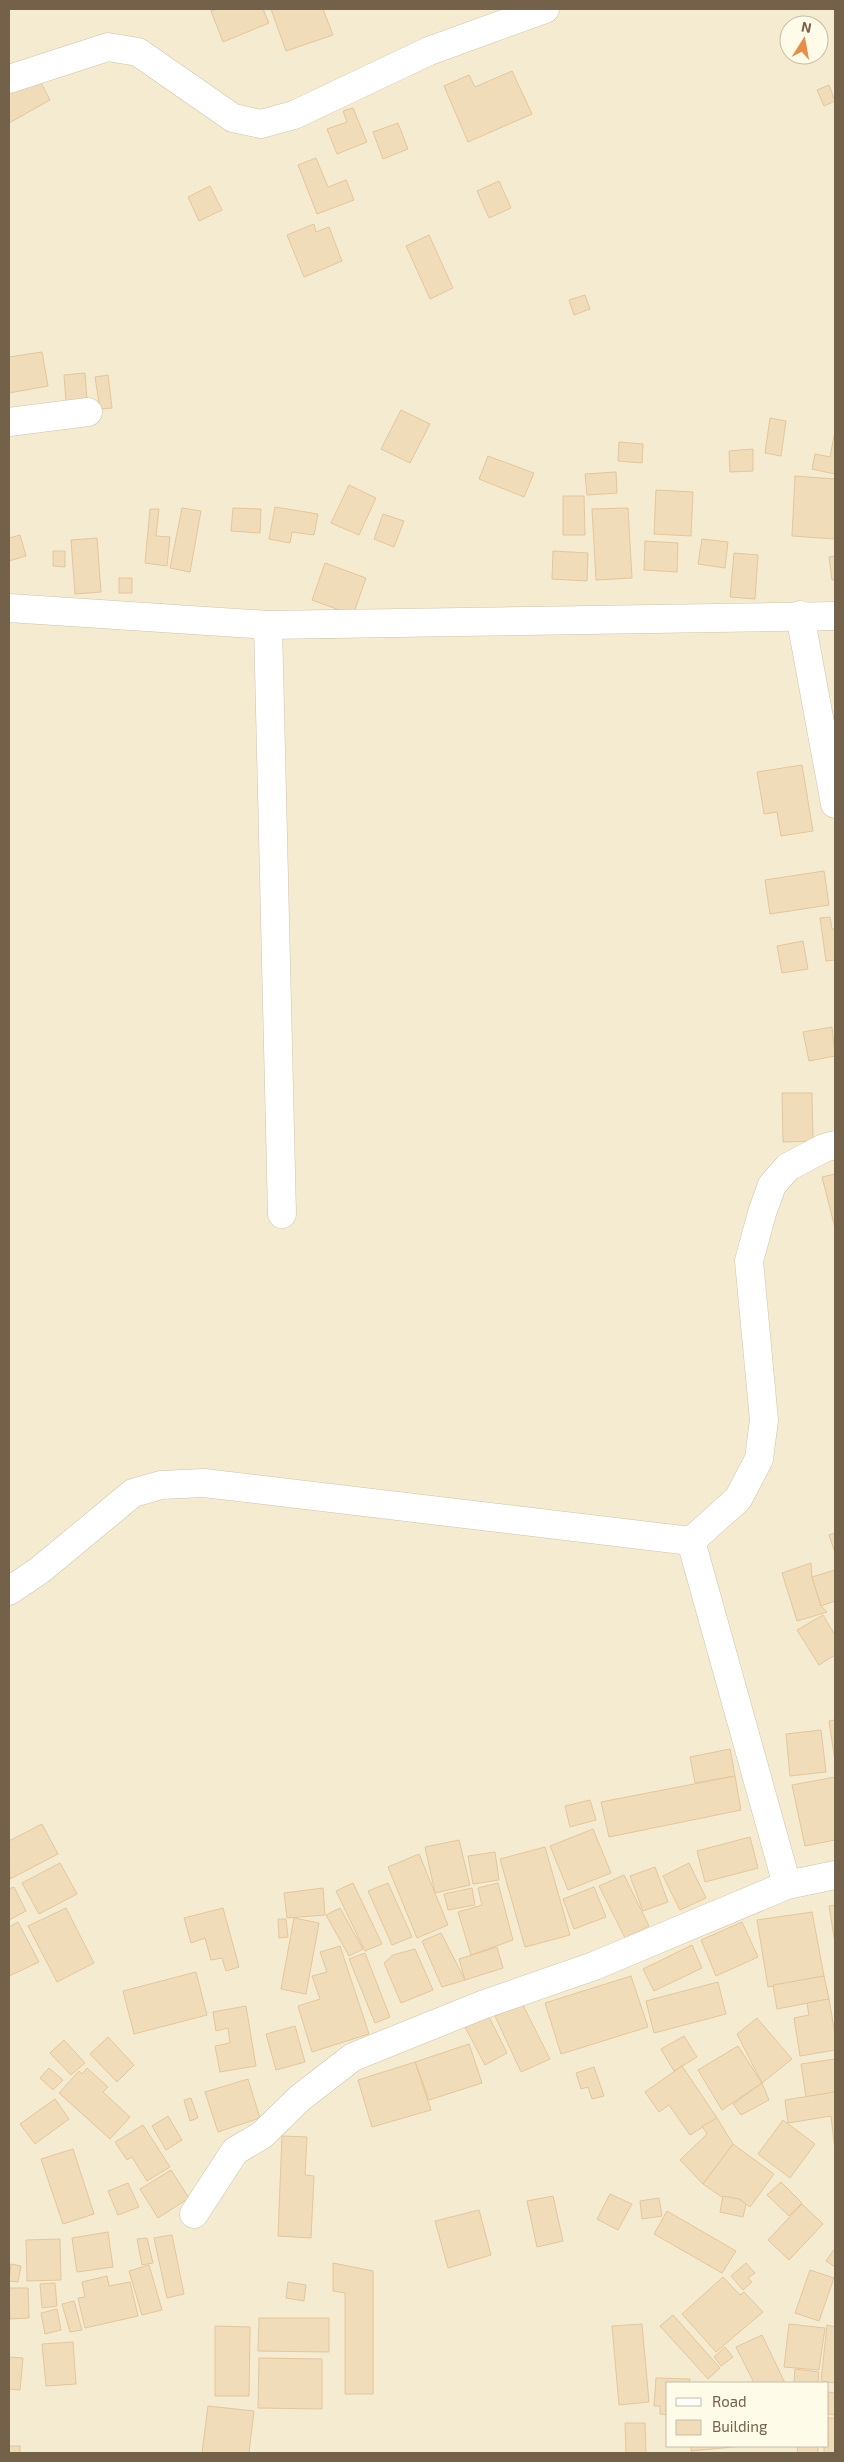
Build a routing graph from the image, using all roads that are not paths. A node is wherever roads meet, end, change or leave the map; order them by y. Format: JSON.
{"nodes":[{"id":1,"x":545,"y":9,"type":"edge"},
{"id":2,"x":9,"y":79,"type":"edge"},
{"id":3,"x":88,"y":412,"type":"dead end"},
{"id":4,"x":9,"y":422,"type":"edge"},
{"id":5,"x":9,"y":608,"type":"edge"},
{"id":6,"x":800,"y":615,"type":"junction"},
{"id":7,"x":835,"y":616,"type":"edge"},
{"id":8,"x":268,"y":625,"type":"junction"},
{"id":9,"x":835,"y":804,"type":"edge"},
{"id":10,"x":835,"y":1145,"type":"edge"},
{"id":11,"x":282,"y":1214,"type":"dead end"},
{"id":12,"x":691,"y":1541,"type":"junction"},
{"id":13,"x":9,"y":1591,"type":"edge"},
{"id":14,"x":835,"y":1875,"type":"edge"},
{"id":15,"x":787,"y":1885,"type":"junction"},
{"id":16,"x":194,"y":2214,"type":"dead end"}],
"edges":[{"from":1,"to":2,"type":"street"},
{"from":3,"to":4,"type":"street"},
{"from":5,"to":8,"type":"street"},
{"from":6,"to":7,"type":"street"},
{"from":6,"to":8,"type":"street"},
{"from":6,"to":9,"type":"street"},
{"from":8,"to":11,"type":"street"},
{"from":10,"to":12,"type":"street"},
{"from":12,"to":13,"type":"street"},
{"from":12,"to":15,"type":"street"},
{"from":14,"to":15,"type":"street"},
{"from":15,"to":16,"type":"street"}]}
